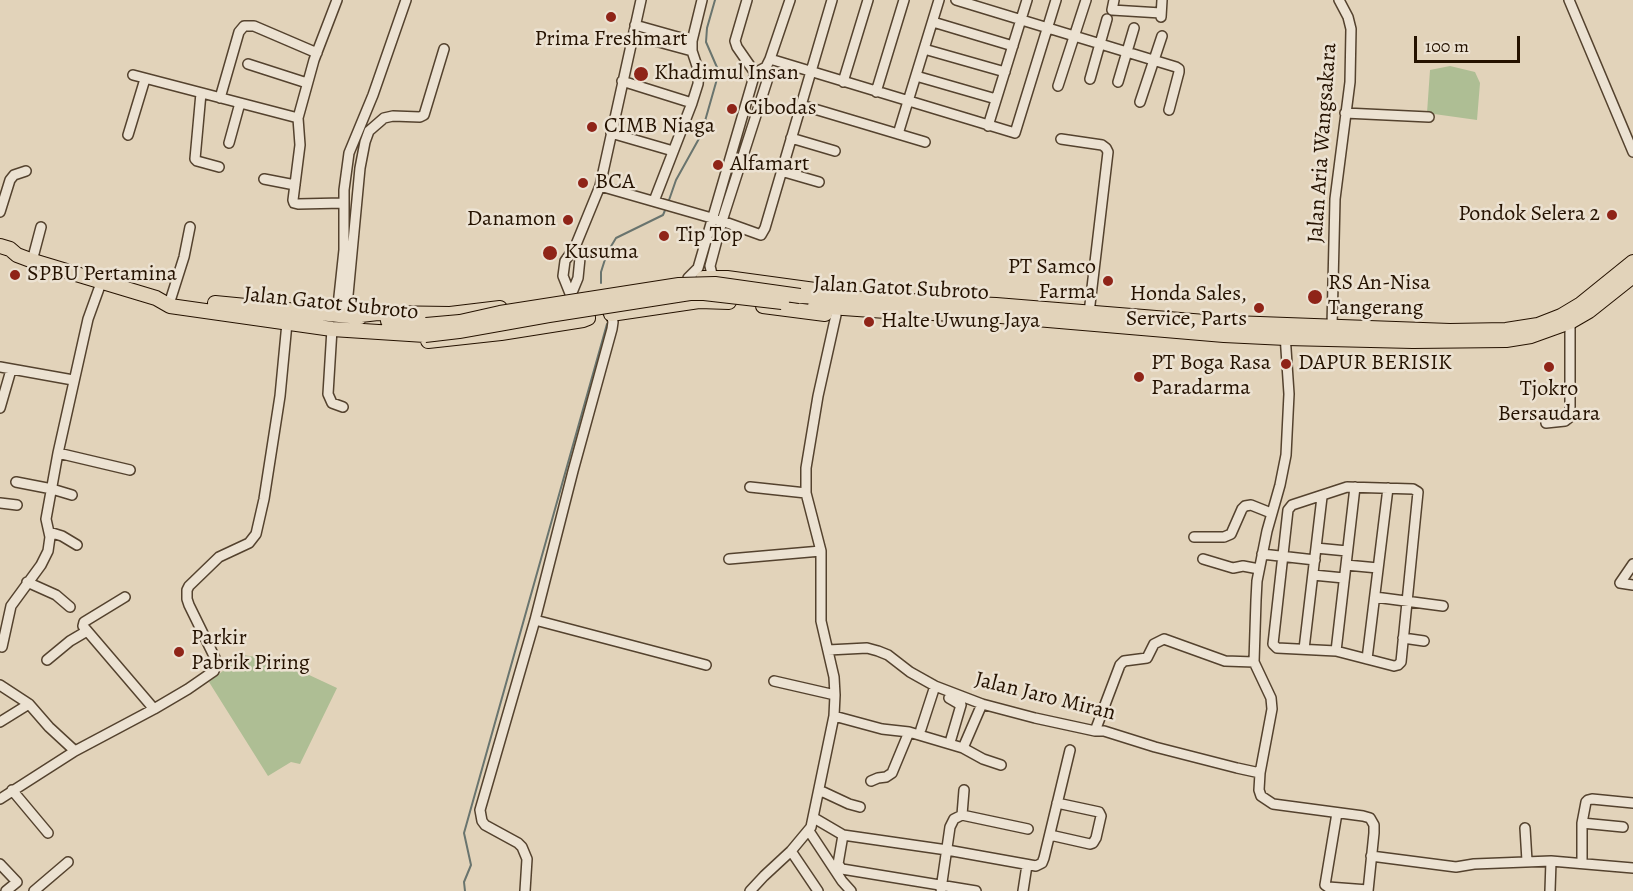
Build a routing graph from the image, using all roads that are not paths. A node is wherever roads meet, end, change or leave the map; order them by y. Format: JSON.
{"nodes":[{"id":1,"x":337,"y":0,"type":"edge"},
{"id":2,"x":406,"y":0,"type":"edge"},
{"id":3,"x":641,"y":0,"type":"edge"},
{"id":4,"x":702,"y":0,"type":"edge"},
{"id":5,"x":747,"y":0,"type":"edge"},
{"id":6,"x":790,"y":0,"type":"edge"},
{"id":7,"x":832,"y":0,"type":"edge"},
{"id":8,"x":868,"y":0,"type":"edge"},
{"id":9,"x":904,"y":0,"type":"edge"},
{"id":10,"x":939,"y":0,"type":"edge"},
{"id":11,"x":956,"y":0,"type":"edge"},
{"id":12,"x":1027,"y":0,"type":"edge"},
{"id":13,"x":1056,"y":0,"type":"edge"},
{"id":14,"x":1086,"y":0,"type":"edge"},
{"id":15,"x":1114,"y":0,"type":"edge"},
{"id":16,"x":1162,"y":0,"type":"edge"},
{"id":17,"x":1340,"y":0,"type":"edge"},
{"id":18,"x":1569,"y":0,"type":"edge"},
{"id":19,"x":1107,"y":19,"type":"dead end"},
{"id":20,"x":1021,"y":20,"type":"junction"},
{"id":21,"x":933,"y":22,"type":"junction"},
{"id":22,"x":1047,"y":28,"type":"junction"},
{"id":23,"x":1134,"y":28,"type":"dead end"},
{"id":24,"x":634,"y":30,"type":"junction"},
{"id":25,"x":1162,"y":36,"type":"dead end"},
{"id":26,"x":1074,"y":37,"type":"junction"},
{"id":27,"x":1100,"y":44,"type":"junction"},
{"id":28,"x":692,"y":46,"type":"junction"},
{"id":29,"x":1013,"y":46,"type":"junction"},
{"id":30,"x":444,"y":49,"type":"dead end"},
{"id":31,"x":924,"y":49,"type":"junction"},
{"id":32,"x":1127,"y":52,"type":"junction"},
{"id":33,"x":317,"y":53,"type":"junction"},
{"id":34,"x":1153,"y":60,"type":"junction"},
{"id":35,"x":768,"y":63,"type":"junction"},
{"id":36,"x":248,"y":64,"type":"dead end"},
{"id":37,"x":810,"y":72,"type":"junction"},
{"id":38,"x":1005,"y":72,"type":"junction"},
{"id":39,"x":755,"y":73,"type":"junction"},
{"id":40,"x":133,"y":75,"type":"dead end"},
{"id":41,"x":916,"y":76,"type":"junction"},
{"id":42,"x":145,"y":78,"type":"junction"},
{"id":43,"x":768,"y":78,"type":"junction"},
{"id":44,"x":1090,"y":80,"type":"dead end"},
{"id":45,"x":622,"y":81,"type":"junction"},
{"id":46,"x":843,"y":82,"type":"junction"},
{"id":47,"x":1118,"y":82,"type":"dead end"},
{"id":48,"x":307,"y":83,"type":"junction"},
{"id":49,"x":1058,"y":86,"type":"dead end"},
{"id":50,"x":876,"y":92,"type":"junction"},
{"id":51,"x":201,"y":93,"type":"junction"},
{"id":52,"x":220,"y":98,"type":"junction"},
{"id":53,"x":996,"y":99,"type":"junction"},
{"id":54,"x":692,"y":102,"type":"junction"},
{"id":55,"x":908,"y":102,"type":"junction"},
{"id":56,"x":1140,"y":102,"type":"dead end"},
{"id":57,"x":240,"y":103,"type":"junction"},
{"id":58,"x":801,"y":105,"type":"junction"},
{"id":59,"x":1169,"y":111,"type":"dead end"},
{"id":60,"x":1345,"y":112,"type":"junction"},
{"id":61,"x":1430,"y":117,"type":"dead end"},
{"id":62,"x":298,"y":118,"type":"junction"},
{"id":63,"x":988,"y":126,"type":"junction"},
{"id":64,"x":611,"y":133,"type":"junction"},
{"id":65,"x":898,"y":134,"type":"junction"},
{"id":66,"x":128,"y":135,"type":"dead end"},
{"id":67,"x":791,"y":138,"type":"junction"},
{"id":68,"x":1061,"y":138,"type":"dead end"},
{"id":69,"x":925,"y":142,"type":"dead end"},
{"id":70,"x":229,"y":143,"type":"dead end"},
{"id":71,"x":673,"y":151,"type":"junction"},
{"id":72,"x":835,"y":151,"type":"dead end"},
{"id":73,"x":1633,"y":152,"type":"edge"},
{"id":74,"x":219,"y":167,"type":"dead end"},
{"id":75,"x":26,"y":171,"type":"dead end"},
{"id":76,"x":781,"y":171,"type":"junction"},
{"id":77,"x":264,"y":179,"type":"dead end"},
{"id":78,"x":819,"y":182,"type":"dead end"},
{"id":79,"x":295,"y":185,"type":"junction"},
{"id":80,"x":600,"y":186,"type":"junction"},
{"id":81,"x":343,"y":203,"type":"junction"},
{"id":82,"x":657,"y":203,"type":"junction"},
{"id":83,"x":0,"y":212,"type":"edge"},
{"id":84,"x":717,"y":220,"type":"junction"},
{"id":85,"x":41,"y":227,"type":"dead end"},
{"id":86,"x":190,"y":227,"type":"dead end"},
{"id":87,"x":0,"y":246,"type":"edge"},
{"id":88,"x":575,"y":247,"type":"junction"},
{"id":89,"x":17,"y":255,"type":"junction"},
{"id":90,"x":0,"y":256,"type":"edge"},
{"id":91,"x":32,"y":261,"type":"junction"},
{"id":92,"x":1633,"y":262,"type":"edge"},
{"id":93,"x":1633,"y":276,"type":"edge"},
{"id":94,"x":688,"y":278,"type":"junction"},
{"id":95,"x":712,"y":278,"type":"junction"},
{"id":96,"x":101,"y":283,"type":"junction"},
{"id":97,"x":612,"y":291,"type":"junction"},
{"id":98,"x":571,"y":297,"type":"junction"},
{"id":99,"x":156,"y":298,"type":"junction"},
{"id":100,"x":171,"y":298,"type":"junction"},
{"id":101,"x":859,"y":304,"type":"junction"},
{"id":102,"x":587,"y":308,"type":"junction"},
{"id":103,"x":606,"y":309,"type":"junction"},
{"id":104,"x":1089,"y":313,"type":"junction"},
{"id":105,"x":836,"y":315,"type":"junction"},
{"id":106,"x":345,"y":316,"type":"junction"},
{"id":107,"x":1570,"y":322,"type":"junction"},
{"id":108,"x":287,"y":323,"type":"junction"},
{"id":109,"x":1332,"y":326,"type":"junction"},
{"id":110,"x":332,"y":329,"type":"junction"},
{"id":111,"x":426,"y":330,"type":"junction"},
{"id":112,"x":353,"y":331,"type":"junction"},
{"id":113,"x":1285,"y":332,"type":"junction"},
{"id":114,"x":1506,"y":335,"type":"junction"},
{"id":115,"x":0,"y":367,"type":"edge"},
{"id":116,"x":11,"y":370,"type":"junction"},
{"id":117,"x":73,"y":380,"type":"junction"},
{"id":118,"x":343,"y":407,"type":"dead end"},
{"id":119,"x":0,"y":408,"type":"edge"},
{"id":120,"x":1546,"y":423,"type":"dead end"},
{"id":121,"x":58,"y":453,"type":"junction"},
{"id":122,"x":130,"y":470,"type":"dead end"},
{"id":123,"x":16,"y":482,"type":"dead end"},
{"id":124,"x":750,"y":487,"type":"dead end"},
{"id":125,"x":1355,"y":487,"type":"junction"},
{"id":126,"x":1388,"y":488,"type":"junction"},
{"id":127,"x":52,"y":489,"type":"junction"},
{"id":128,"x":806,"y":493,"type":"junction"},
{"id":129,"x":72,"y":495,"type":"dead end"},
{"id":130,"x":1322,"y":497,"type":"junction"},
{"id":131,"x":0,"y":503,"type":"edge"},
{"id":132,"x":17,"y":505,"type":"dead end"},
{"id":133,"x":1271,"y":513,"type":"junction"},
{"id":134,"x":49,"y":532,"type":"junction"},
{"id":135,"x":1194,"y":537,"type":"dead end"},
{"id":136,"x":77,"y":545,"type":"dead end"},
{"id":137,"x":1316,"y":548,"type":"junction"},
{"id":138,"x":821,"y":551,"type":"junction"},
{"id":139,"x":1347,"y":551,"type":"junction"},
{"id":140,"x":1262,"y":554,"type":"junction"},
{"id":141,"x":1282,"y":557,"type":"junction"},
{"id":142,"x":729,"y":559,"type":"dead end"},
{"id":143,"x":1203,"y":559,"type":"dead end"},
{"id":144,"x":1314,"y":560,"type":"junction"},
{"id":145,"x":1633,"y":564,"type":"edge"},
{"id":146,"x":1346,"y":565,"type":"junction"},
{"id":147,"x":1378,"y":568,"type":"junction"},
{"id":148,"x":1259,"y":569,"type":"junction"},
{"id":149,"x":1313,"y":575,"type":"junction"},
{"id":150,"x":1344,"y":578,"type":"junction"},
{"id":151,"x":27,"y":582,"type":"junction"},
{"id":152,"x":1633,"y":585,"type":"edge"},
{"id":153,"x":125,"y":597,"type":"dead end"},
{"id":154,"x":1375,"y":597,"type":"junction"},
{"id":155,"x":1406,"y":601,"type":"junction"},
{"id":156,"x":1443,"y":606,"type":"dead end"},
{"id":157,"x":70,"y":607,"type":"dead end"},
{"id":158,"x":536,"y":620,"type":"junction"},
{"id":159,"x":87,"y":631,"type":"junction"},
{"id":160,"x":1403,"y":639,"type":"junction"},
{"id":161,"x":1424,"y":641,"type":"dead end"},
{"id":162,"x":2,"y":647,"type":"dead end"},
{"id":163,"x":1304,"y":649,"type":"junction"},
{"id":164,"x":828,"y":650,"type":"junction"},
{"id":165,"x":1336,"y":651,"type":"junction"},
{"id":166,"x":1367,"y":659,"type":"junction"},
{"id":167,"x":47,"y":660,"type":"dead end"},
{"id":168,"x":1254,"y":662,"type":"junction"},
{"id":169,"x":706,"y":665,"type":"dead end"},
{"id":170,"x":774,"y":681,"type":"dead end"},
{"id":171,"x":0,"y":685,"type":"edge"},
{"id":172,"x":934,"y":689,"type":"junction"},
{"id":173,"x":835,"y":695,"type":"junction"},
{"id":174,"x":29,"y":704,"type":"junction"},
{"id":175,"x":982,"y":704,"type":"junction"},
{"id":176,"x":154,"y":709,"type":"junction"},
{"id":177,"x":834,"y":716,"type":"junction"},
{"id":178,"x":0,"y":722,"type":"edge"},
{"id":179,"x":921,"y":729,"type":"dead end"},
{"id":180,"x":1095,"y":731,"type":"junction"},
{"id":181,"x":909,"y":732,"type":"junction"},
{"id":182,"x":951,"y":739,"type":"dead end"},
{"id":183,"x":963,"y":748,"type":"junction"},
{"id":184,"x":1070,"y":750,"type":"dead end"},
{"id":185,"x":75,"y":751,"type":"junction"},
{"id":186,"x":1001,"y":765,"type":"dead end"},
{"id":187,"x":1260,"y":772,"type":"junction"},
{"id":188,"x":871,"y":781,"type":"dead end"},
{"id":189,"x":12,"y":790,"type":"junction"},
{"id":190,"x":819,"y":790,"type":"junction"},
{"id":191,"x":964,"y":790,"type":"dead end"},
{"id":192,"x":0,"y":799,"type":"edge"},
{"id":193,"x":1057,"y":802,"type":"junction"},
{"id":194,"x":1633,"y":803,"type":"edge"},
{"id":195,"x":860,"y":807,"type":"dead end"},
{"id":196,"x":1337,"y":813,"type":"junction"},
{"id":197,"x":962,"y":815,"type":"junction"},
{"id":198,"x":814,"y":818,"type":"junction"},
{"id":199,"x":1582,"y":823,"type":"junction"},
{"id":200,"x":1623,"y":827,"type":"dead end"},
{"id":201,"x":1525,"y":828,"type":"dead end"},
{"id":202,"x":1028,"y":829,"type":"dead end"},
{"id":203,"x":809,"y":831,"type":"junction"},
{"id":204,"x":48,"y":833,"type":"dead end"},
{"id":205,"x":843,"y":835,"type":"junction"},
{"id":206,"x":1050,"y":835,"type":"junction"},
{"id":207,"x":947,"y":850,"type":"junction"},
{"id":208,"x":791,"y":851,"type":"junction"},
{"id":209,"x":1371,"y":856,"type":"junction"},
{"id":210,"x":1527,"y":861,"type":"junction"},
{"id":211,"x":1551,"y":861,"type":"junction"},
{"id":212,"x":68,"y":862,"type":"dead end"},
{"id":213,"x":0,"y":864,"type":"edge"},
{"id":214,"x":1582,"y":864,"type":"junction"},
{"id":215,"x":1027,"y":865,"type":"junction"},
{"id":216,"x":1633,"y":868,"type":"edge"},
{"id":217,"x":941,"y":888,"type":"edge"},
{"id":218,"x":1368,"y":890,"type":"edge"},
{"id":219,"x":6,"y":891,"type":"edge"},
{"id":220,"x":34,"y":891,"type":"edge"},
{"id":221,"x":525,"y":891,"type":"edge"},
{"id":222,"x":750,"y":891,"type":"edge"},
{"id":223,"x":818,"y":891,"type":"edge"},
{"id":224,"x":851,"y":891,"type":"edge"},
{"id":225,"x":975,"y":891,"type":"edge"},
{"id":226,"x":1023,"y":891,"type":"edge"},
{"id":227,"x":1550,"y":891,"type":"edge"}],
"edges":[{"from":1,"to":33,"type":"street"},
{"from":2,"to":81,"type":"street"},
{"from":3,"to":24,"type":"street"},
{"from":4,"to":28,"type":"street"},
{"from":5,"to":39,"type":"street"},
{"from":6,"to":35,"type":"street"},
{"from":7,"to":37,"type":"street"},
{"from":8,"to":46,"type":"street"},
{"from":9,"to":50,"type":"street"},
{"from":10,"to":21,"type":"street"},
{"from":11,"to":20,"type":"street"},
{"from":12,"to":20,"type":"street"},
{"from":13,"to":22,"type":"street"},
{"from":14,"to":26,"type":"street"},
{"from":15,"to":16,"type":"street"},
{"from":17,"to":60,"type":"street","name":"Jalan Aria Wangsakara"},
{"from":18,"to":73,"type":"street"},
{"from":19,"to":27,"type":"street"},
{"from":20,"to":22,"type":"street"},
{"from":20,"to":29,"type":"street"},
{"from":21,"to":29,"type":"street"},
{"from":21,"to":31,"type":"street"},
{"from":22,"to":26,"type":"street"},
{"from":22,"to":63,"type":"street"},
{"from":23,"to":32,"type":"street"},
{"from":24,"to":28,"type":"street"},
{"from":24,"to":45,"type":"street"},
{"from":25,"to":34,"type":"street"},
{"from":26,"to":27,"type":"street"},
{"from":26,"to":49,"type":"street"},
{"from":27,"to":32,"type":"street"},
{"from":27,"to":44,"type":"street"},
{"from":28,"to":54,"type":"street"},
{"from":29,"to":38,"type":"street"},
{"from":30,"to":106,"type":"street"},
{"from":31,"to":38,"type":"street"},
{"from":31,"to":41,"type":"street"},
{"from":32,"to":34,"type":"street"},
{"from":32,"to":47,"type":"street"},
{"from":33,"to":48,"type":"street"},
{"from":33,"to":52,"type":"street"},
{"from":34,"to":56,"type":"street"},
{"from":34,"to":59,"type":"street"},
{"from":35,"to":37,"type":"street"},
{"from":35,"to":39,"type":"street"},
{"from":35,"to":43,"type":"street"},
{"from":36,"to":48,"type":"street"},
{"from":37,"to":46,"type":"street"},
{"from":37,"to":58,"type":"street"},
{"from":38,"to":53,"type":"street"},
{"from":39,"to":43,"type":"street"},
{"from":39,"to":84,"type":"street"},
{"from":40,"to":42,"type":"street"},
{"from":41,"to":53,"type":"street"},
{"from":41,"to":55,"type":"street"},
{"from":42,"to":51,"type":"street"},
{"from":42,"to":66,"type":"street"},
{"from":43,"to":84,"type":"street"},
{"from":45,"to":54,"type":"street"},
{"from":45,"to":64,"type":"street"},
{"from":46,"to":50,"type":"street"},
{"from":48,"to":62,"type":"street"},
{"from":50,"to":55,"type":"street"},
{"from":51,"to":52,"type":"street"},
{"from":51,"to":74,"type":"street"},
{"from":52,"to":57,"type":"street"},
{"from":53,"to":63,"type":"street"},
{"from":54,"to":71,"type":"street"},
{"from":55,"to":63,"type":"street"},
{"from":55,"to":65,"type":"street"},
{"from":57,"to":62,"type":"street"},
{"from":57,"to":70,"type":"street"},
{"from":58,"to":65,"type":"street"},
{"from":58,"to":67,"type":"street"},
{"from":60,"to":61,"type":"street"},
{"from":60,"to":109,"type":"street","name":"Jalan Aria Wangsakara"},
{"from":62,"to":79,"type":"street"},
{"from":64,"to":71,"type":"street"},
{"from":64,"to":80,"type":"street"},
{"from":65,"to":69,"type":"street"},
{"from":67,"to":72,"type":"street"},
{"from":67,"to":76,"type":"street"},
{"from":68,"to":104,"type":"street"},
{"from":71,"to":82,"type":"street"},
{"from":75,"to":83,"type":"street"},
{"from":76,"to":78,"type":"street"},
{"from":76,"to":84,"type":"street"},
{"from":77,"to":79,"type":"street"},
{"from":79,"to":81,"type":"street"},
{"from":80,"to":82,"type":"street"},
{"from":80,"to":88,"type":"street"},
{"from":81,"to":106,"type":"street"},
{"from":82,"to":84,"type":"street"},
{"from":84,"to":94,"type":"street"},
{"from":84,"to":95,"type":"street"},
{"from":85,"to":91,"type":"street"},
{"from":86,"to":100,"type":"street"},
{"from":87,"to":89,"type":"highway","name":"Jalan Gatot Subroto"},
{"from":88,"to":98,"type":"street"},
{"from":88,"to":98,"type":"street"},
{"from":89,"to":90,"type":"highway","name":"Jalan Gatot Subroto"},
{"from":89,"to":91,"type":"highway","name":"Jalan Gatot Subroto"},
{"from":91,"to":96,"type":"highway","name":"Jalan Gatot Subroto"},
{"from":92,"to":114,"type":"highway","name":"Jalan Gatot Subroto"},
{"from":93,"to":107,"type":"highway","name":"Jalan Gatot Subroto"},
{"from":94,"to":95,"type":"highway"},
{"from":94,"to":97,"type":"highway"},
{"from":95,"to":101,"type":"highway"},
{"from":96,"to":99,"type":"highway","name":"Jalan Gatot Subroto"},
{"from":96,"to":117,"type":"street"},
{"from":97,"to":98,"type":"highway"},
{"from":97,"to":103,"type":"highway"},
{"from":98,"to":102,"type":"street"},
{"from":98,"to":106,"type":"highway"},
{"from":99,"to":100,"type":"highway","name":"Jalan Gatot Subroto"},
{"from":99,"to":108,"type":"highway","name":"Jalan Gatot Subroto"},
{"from":100,"to":106,"type":"highway","name":"Jalan Gatot Subroto"},
{"from":101,"to":104,"type":"highway","name":"Jalan Gatot Subroto"},
{"from":101,"to":105,"type":"highway"},
{"from":101,"to":111,"type":"highway","name":"Jalan Gatot Subroto","bridge":true},
{"from":101,"to":113,"type":"highway","name":"Jalan Gatot Subroto"},
{"from":102,"to":103,"type":"street"},
{"from":102,"to":112,"type":"highway"},
{"from":103,"to":105,"type":"highway"},
{"from":103,"to":158,"type":"street"},
{"from":104,"to":113,"type":"highway","name":"Jalan Gatot Subroto"},
{"from":105,"to":128,"type":"street"},
{"from":106,"to":111,"type":"highway","name":"Jalan Gatot Subroto"},
{"from":107,"to":114,"type":"highway","name":"Jalan Gatot Subroto"},
{"from":107,"to":120,"type":"street"},
{"from":108,"to":110,"type":"highway","name":"Jalan Gatot Subroto"},
{"from":108,"to":176,"type":"street"},
{"from":109,"to":113,"type":"highway","name":"Jalan Gatot Subroto"},
{"from":109,"to":114,"type":"highway","name":"Jalan Gatot Subroto"},
{"from":110,"to":112,"type":"highway","name":"Jalan Gatot Subroto"},
{"from":110,"to":118,"type":"street"},
{"from":111,"to":112,"type":"highway","name":"Jalan Gatot Subroto"},
{"from":113,"to":114,"type":"highway","name":"Jalan Gatot Subroto"},
{"from":113,"to":133,"type":"street"},
{"from":115,"to":116,"type":"street"},
{"from":116,"to":117,"type":"street"},
{"from":116,"to":119,"type":"street"},
{"from":117,"to":121,"type":"street"},
{"from":121,"to":122,"type":"street"},
{"from":121,"to":127,"type":"street"},
{"from":123,"to":127,"type":"street"},
{"from":124,"to":128,"type":"street"},
{"from":125,"to":126,"type":"street"},
{"from":125,"to":130,"type":"street"},
{"from":125,"to":139,"type":"street"},
{"from":126,"to":147,"type":"street"},
{"from":126,"to":155,"type":"street"},
{"from":127,"to":129,"type":"street"},
{"from":127,"to":134,"type":"street"},
{"from":128,"to":138,"type":"street"},
{"from":130,"to":137,"type":"street"},
{"from":130,"to":141,"type":"street"},
{"from":131,"to":132,"type":"street"},
{"from":133,"to":135,"type":"street"},
{"from":133,"to":140,"type":"street"},
{"from":134,"to":136,"type":"street"},
{"from":134,"to":151,"type":"street"},
{"from":137,"to":139,"type":"street"},
{"from":137,"to":144,"type":"street"},
{"from":138,"to":142,"type":"street"},
{"from":138,"to":164,"type":"street"},
{"from":139,"to":146,"type":"street"},
{"from":140,"to":141,"type":"street"},
{"from":140,"to":148,"type":"street"},
{"from":141,"to":144,"type":"street"},
{"from":141,"to":163,"type":"street"},
{"from":143,"to":148,"type":"street"},
{"from":144,"to":149,"type":"street"},
{"from":145,"to":152,"type":"street"},
{"from":146,"to":147,"type":"street"},
{"from":146,"to":150,"type":"street"},
{"from":147,"to":154,"type":"street"},
{"from":148,"to":168,"type":"street"},
{"from":149,"to":150,"type":"street"},
{"from":149,"to":163,"type":"street"},
{"from":150,"to":165,"type":"street"},
{"from":151,"to":157,"type":"street"},
{"from":151,"to":162,"type":"street"},
{"from":153,"to":159,"type":"street"},
{"from":154,"to":155,"type":"street"},
{"from":154,"to":166,"type":"street"},
{"from":155,"to":156,"type":"street"},
{"from":155,"to":160,"type":"street"},
{"from":158,"to":169,"type":"street"},
{"from":158,"to":221,"type":"street"},
{"from":159,"to":167,"type":"street"},
{"from":159,"to":176,"type":"street"},
{"from":160,"to":161,"type":"street"},
{"from":160,"to":166,"type":"street"},
{"from":163,"to":165,"type":"street"},
{"from":164,"to":172,"type":"street","name":"Jalan Jaro Miran"},
{"from":164,"to":173,"type":"street"},
{"from":165,"to":166,"type":"street"},
{"from":168,"to":180,"type":"street"},
{"from":168,"to":187,"type":"street"},
{"from":170,"to":173,"type":"street"},
{"from":171,"to":174,"type":"street"},
{"from":172,"to":175,"type":"street","name":"Jalan Jaro Miran"},
{"from":172,"to":179,"type":"street"},
{"from":172,"to":182,"type":"street"},
{"from":173,"to":177,"type":"street"},
{"from":174,"to":178,"type":"street"},
{"from":174,"to":185,"type":"street"},
{"from":175,"to":180,"type":"street","name":"Jalan Jaro Miran"},
{"from":175,"to":183,"type":"street"},
{"from":176,"to":185,"type":"street"},
{"from":177,"to":181,"type":"street"},
{"from":177,"to":190,"type":"street"},
{"from":180,"to":187,"type":"street","name":"Jalan Jaro Miran"},
{"from":181,"to":183,"type":"street"},
{"from":181,"to":188,"type":"street"},
{"from":183,"to":186,"type":"street"},
{"from":184,"to":193,"type":"street"},
{"from":185,"to":189,"type":"street"},
{"from":187,"to":196,"type":"street"},
{"from":189,"to":192,"type":"street"},
{"from":189,"to":204,"type":"street"},
{"from":190,"to":195,"type":"street"},
{"from":190,"to":198,"type":"street"},
{"from":191,"to":197,"type":"street"},
{"from":193,"to":206,"type":"street"},
{"from":193,"to":206,"type":"street"},
{"from":194,"to":199,"type":"street"},
{"from":196,"to":209,"type":"street"},
{"from":196,"to":218,"type":"street"},
{"from":197,"to":202,"type":"street"},
{"from":197,"to":207,"type":"street"},
{"from":198,"to":203,"type":"street"},
{"from":198,"to":205,"type":"street"},
{"from":199,"to":200,"type":"street"},
{"from":199,"to":214,"type":"street"},
{"from":201,"to":210,"type":"street"},
{"from":203,"to":208,"type":"street"},
{"from":203,"to":224,"type":"street"},
{"from":205,"to":207,"type":"street"},
{"from":205,"to":217,"type":"street"},
{"from":206,"to":215,"type":"street"},
{"from":207,"to":215,"type":"street"},
{"from":207,"to":217,"type":"street"},
{"from":208,"to":222,"type":"street"},
{"from":208,"to":223,"type":"street"},
{"from":209,"to":210,"type":"street"},
{"from":209,"to":218,"type":"street"},
{"from":210,"to":211,"type":"street"},
{"from":211,"to":214,"type":"street"},
{"from":211,"to":227,"type":"street"},
{"from":212,"to":220,"type":"street"},
{"from":213,"to":219,"type":"street"},
{"from":214,"to":216,"type":"street"},
{"from":215,"to":226,"type":"street"},
{"from":217,"to":225,"type":"street"}]}
